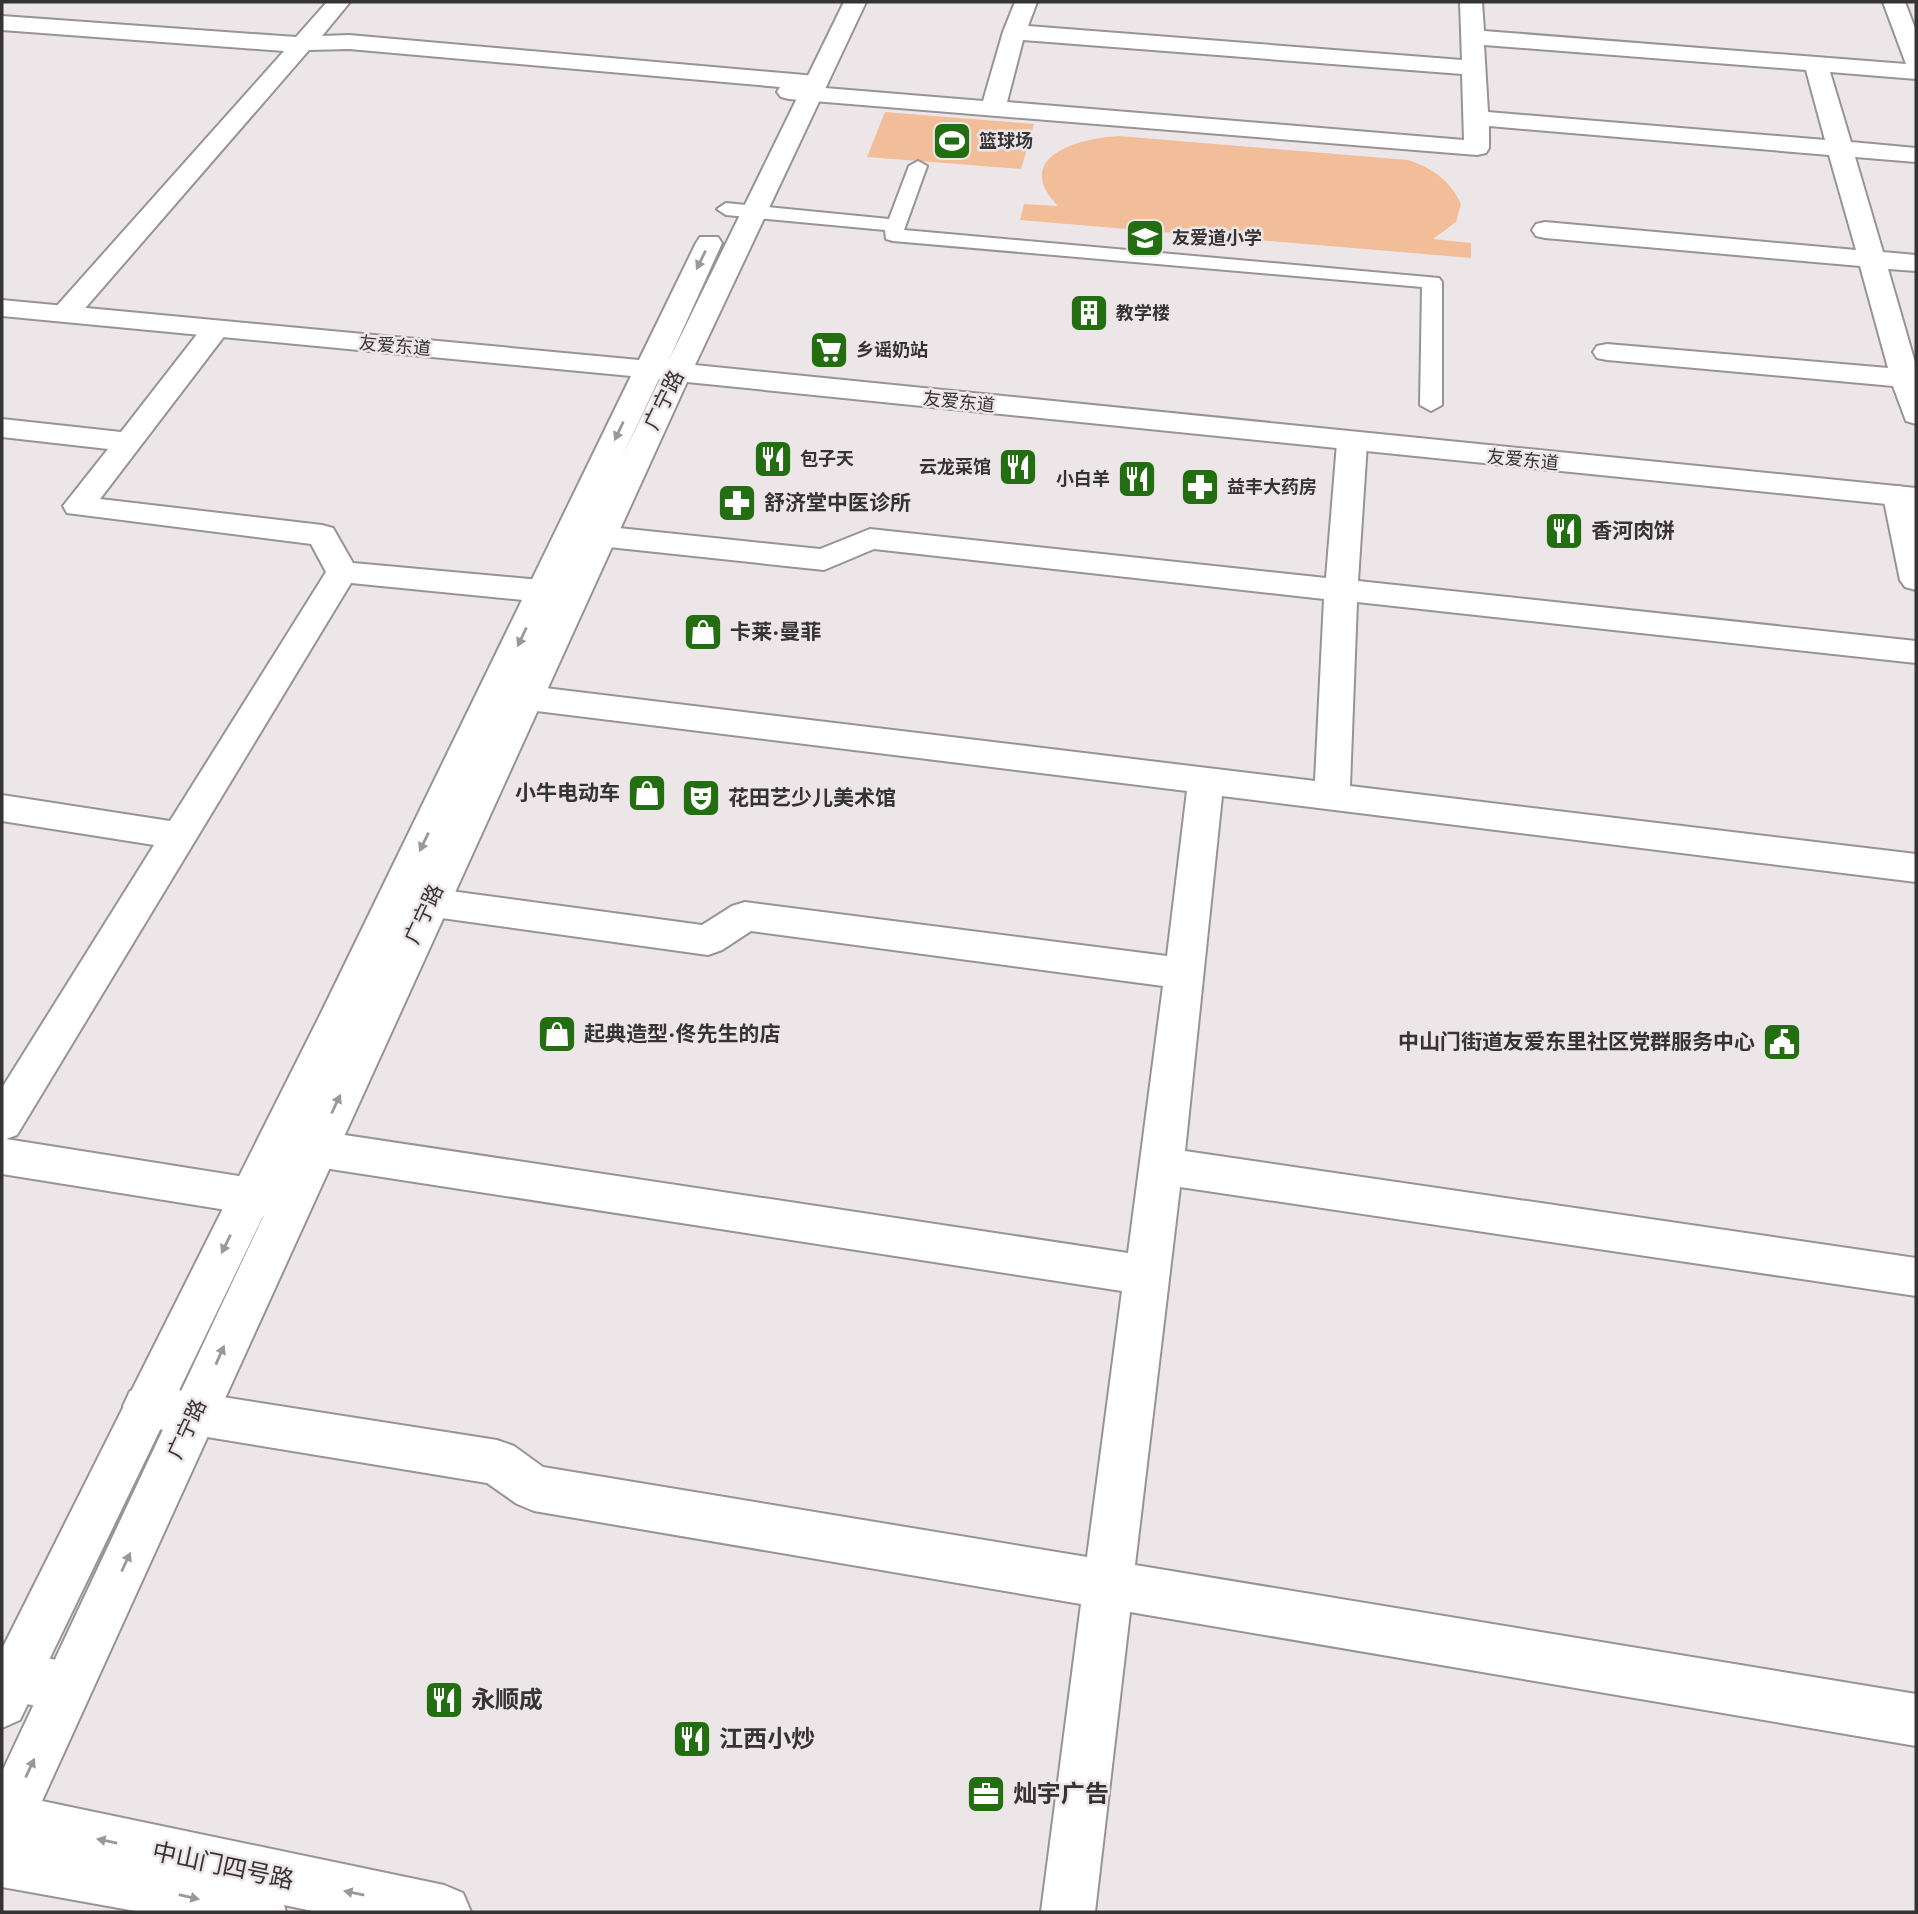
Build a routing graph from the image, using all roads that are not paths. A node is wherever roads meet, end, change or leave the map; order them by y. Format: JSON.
{"nodes":[{"id":1,"x":339,"y":2,"type":"edge"},
{"id":2,"x":831,"y":2,"type":"edge"},
{"id":3,"x":855,"y":2,"type":"edge"},
{"id":4,"x":1026,"y":2,"type":"edge"},
{"id":5,"x":1471,"y":2,"type":"edge"},
{"id":6,"x":1895,"y":2,"type":"edge"},
{"id":7,"x":2,"y":23,"type":"edge"},
{"id":8,"x":1014,"y":32,"type":"junction"},
{"id":9,"x":1472,"y":37,"type":"junction"},
{"id":10,"x":304,"y":42,"type":"junction"},
{"id":11,"x":1916,"y":61,"type":"edge"},
{"id":12,"x":1816,"y":64,"type":"junction"},
{"id":13,"x":1472,"y":68,"type":"junction"},
{"id":14,"x":1916,"y":72,"type":"edge"},
{"id":15,"x":801,"y":87,"type":"junction"},
{"id":16,"x":993,"y":109,"type":"junction"},
{"id":17,"x":774,"y":115,"type":"dead end"},
{"id":18,"x":1476,"y":118,"type":"junction"},
{"id":19,"x":1842,"y":148,"type":"junction"},
{"id":20,"x":1916,"y":155,"type":"edge"},
{"id":21,"x":918,"y":166,"type":"dead end"},
{"id":22,"x":739,"y":202,"type":"junction"},
{"id":23,"x":897,"y":225,"type":"junction"},
{"id":24,"x":1545,"y":230,"type":"dead end"},
{"id":25,"x":1873,"y":259,"type":"junction"},
{"id":26,"x":1916,"y":262,"type":"edge"},
{"id":27,"x":2,"y":308,"type":"edge"},
{"id":28,"x":64,"y":315,"type":"junction"},
{"id":29,"x":215,"y":330,"type":"junction"},
{"id":30,"x":1607,"y":352,"type":"dead end"},
{"id":31,"x":663,"y":370,"type":"junction"},
{"id":32,"x":1911,"y":378,"type":"edge"},
{"id":33,"x":1431,"y":405,"type":"dead end"},
{"id":34,"x":1916,"y":415,"type":"edge"},
{"id":35,"x":2,"y":428,"type":"edge"},
{"id":36,"x":129,"y":442,"type":"junction"},
{"id":37,"x":1352,"y":443,"type":"junction"},
{"id":38,"x":1907,"y":497,"type":"edge"},
{"id":39,"x":585,"y":534,"type":"junction"},
{"id":40,"x":342,"y":572,"type":"junction"},
{"id":41,"x":1916,"y":580,"type":"edge"},
{"id":42,"x":1341,"y":588,"type":"junction"},
{"id":43,"x":559,"y":592,"type":"junction"},
{"id":44,"x":1916,"y":652,"type":"edge"},
{"id":45,"x":510,"y":696,"type":"junction"},
{"id":46,"x":1206,"y":782,"type":"junction"},
{"id":47,"x":1332,"y":798,"type":"junction"},
{"id":48,"x":2,"y":808,"type":"edge"},
{"id":49,"x":180,"y":836,"type":"junction"},
{"id":50,"x":1916,"y":868,"type":"edge"},
{"id":51,"x":413,"y":900,"type":"junction"},
{"id":52,"x":1184,"y":973,"type":"junction"},
{"id":53,"x":2,"y":1123,"type":"edge"},
{"id":54,"x":296,"y":1144,"type":"junction"},
{"id":55,"x":2,"y":1156,"type":"edge"},
{"id":56,"x":1162,"y":1166,"type":"junction"},
{"id":57,"x":269,"y":1200,"type":"junction"},
{"id":58,"x":1146,"y":1275,"type":"junction"},
{"id":59,"x":1916,"y":1277,"type":"edge"},
{"id":60,"x":146,"y":1406,"type":"junction"},
{"id":61,"x":194,"y":1413,"type":"junction"},
{"id":62,"x":1107,"y":1586,"type":"junction"},
{"id":63,"x":6,"y":1685,"type":"edge"},
{"id":64,"x":66,"y":1687,"type":"junction"},
{"id":65,"x":1916,"y":1720,"type":"edge"},
{"id":66,"x":3,"y":1832,"type":"edge"},
{"id":67,"x":259,"y":1912,"type":"edge"},
{"id":68,"x":444,"y":1912,"type":"edge"},
{"id":69,"x":1068,"y":1912,"type":"edge"}],
"edges":[{"from":1,"to":10,"type":"street"},
{"from":2,"to":15,"type":"street","name":"广宁路"},
{"from":3,"to":15,"type":"street","name":"广宁路"},
{"from":4,"to":8,"type":"street"},
{"from":5,"to":9,"type":"street"},
{"from":6,"to":11,"type":"street"},
{"from":7,"to":10,"type":"street"},
{"from":8,"to":13,"type":"street"},
{"from":8,"to":16,"type":"street"},
{"from":9,"to":12,"type":"street"},
{"from":9,"to":13,"type":"street"},
{"from":10,"to":15,"type":"street"},
{"from":10,"to":28,"type":"street"},
{"from":12,"to":14,"type":"street"},
{"from":12,"to":19,"type":"street"},
{"from":13,"to":18,"type":"street"},
{"from":15,"to":16,"type":"street"},
{"from":15,"to":17,"type":"street","name":"广宁路"},
{"from":15,"to":22,"type":"street","name":"广宁路"},
{"from":16,"to":18,"type":"street"},
{"from":18,"to":19,"type":"street"},
{"from":19,"to":20,"type":"street"},
{"from":19,"to":25,"type":"street"},
{"from":21,"to":23,"type":"lane"},
{"from":22,"to":23,"type":"lane"},
{"from":22,"to":31,"type":"street","name":"广宁路"},
{"from":23,"to":33,"type":"lane"},
{"from":24,"to":25,"type":"street"},
{"from":25,"to":26,"type":"street"},
{"from":25,"to":32,"type":"street"},
{"from":27,"to":28,"type":"street","name":"友爱东道"},
{"from":28,"to":29,"type":"street","name":"友爱东道"},
{"from":29,"to":31,"type":"street","name":"友爱东道"},
{"from":29,"to":36,"type":"street"},
{"from":30,"to":32,"type":"street"},
{"from":31,"to":37,"type":"street","name":"友爱东道"},
{"from":31,"to":39,"type":"street","name":"广宁路"},
{"from":32,"to":34,"type":"street"},
{"from":35,"to":36,"type":"street"},
{"from":36,"to":40,"type":"street"},
{"from":37,"to":38,"type":"street","name":"友爱东道"},
{"from":37,"to":42,"type":"street"},
{"from":38,"to":41,"type":"street"},
{"from":39,"to":42,"type":"street"},
{"from":39,"to":43,"type":"street","name":"广宁路"},
{"from":40,"to":43,"type":"street"},
{"from":40,"to":49,"type":"street"},
{"from":42,"to":44,"type":"street"},
{"from":42,"to":47,"type":"street"},
{"from":43,"to":45,"type":"street","name":"广宁路"},
{"from":45,"to":46,"type":"street"},
{"from":45,"to":51,"type":"street","name":"广宁路"},
{"from":46,"to":47,"type":"street"},
{"from":46,"to":52,"type":"street"},
{"from":47,"to":50,"type":"street"},
{"from":48,"to":49,"type":"street"},
{"from":49,"to":53,"type":"street"},
{"from":51,"to":52,"type":"street"},
{"from":51,"to":54,"type":"street","name":"广宁路"},
{"from":52,"to":56,"type":"street"},
{"from":54,"to":57,"type":"street","name":"广宁路"},
{"from":54,"to":58,"type":"street"},
{"from":55,"to":57,"type":"street"},
{"from":56,"to":58,"type":"street"},
{"from":56,"to":59,"type":"street"},
{"from":57,"to":60,"type":"street","name":"广宁路","one_way":true},
{"from":61,"to":57,"type":"street","name":"广宁路","one_way":true},
{"from":58,"to":62,"type":"street"},
{"from":60,"to":61,"type":"street"},
{"from":60,"to":63,"type":"street","name":"广宁路"},
{"from":61,"to":62,"type":"street"},
{"from":64,"to":61,"type":"street","name":"广宁路","one_way":true},
{"from":62,"to":65,"type":"street"},
{"from":62,"to":69,"type":"street"},
{"from":63,"to":64,"type":"street"},
{"from":66,"to":64,"type":"street","name":"广宁路","one_way":true},
{"from":66,"to":67,"type":"street","name":"中山门四号路","one_way":true},
{"from":68,"to":66,"type":"street","name":"中山门四号路","one_way":true}]}
